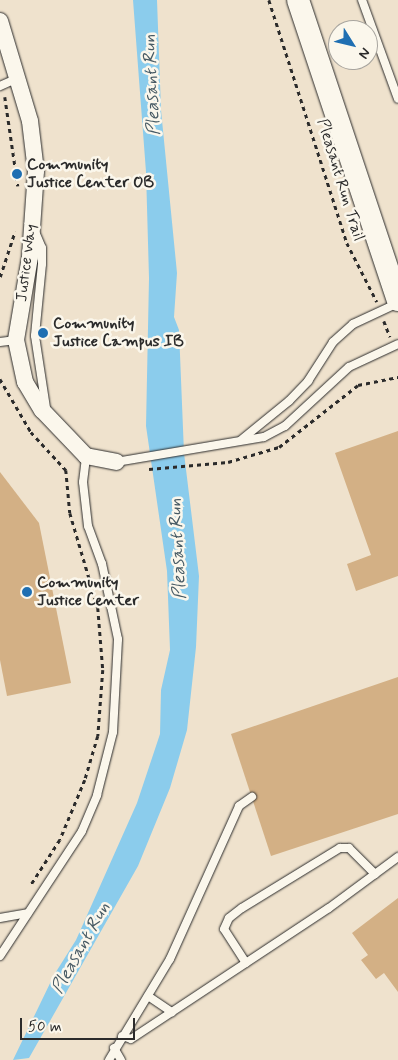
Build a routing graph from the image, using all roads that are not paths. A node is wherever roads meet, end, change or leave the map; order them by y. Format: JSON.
{"nodes":[{"id":1,"x":298,"y":0,"type":"edge"},
{"id":2,"x":362,"y":0,"type":"edge"},
{"id":3,"x":0,"y":21,"type":"edge"},
{"id":4,"x":18,"y":78,"type":"junction"},
{"id":5,"x":0,"y":86,"type":"edge"},
{"id":6,"x":398,"y":99,"type":"edge"},
{"id":7,"x":24,"y":224,"type":"junction"},
{"id":8,"x":392,"y":304,"type":"edge"},
{"id":9,"x":8,"y":341,"type":"edge"},
{"id":10,"x":395,"y":346,"type":"edge"},
{"id":11,"x":47,"y":415,"type":"junction"},
{"id":12,"x":240,"y":440,"type":"junction"},
{"id":13,"x":86,"y":456,"type":"junction"},
{"id":14,"x":116,"y":462,"type":"joint"},
{"id":15,"x":252,"y":797,"type":"dead end"},
{"id":16,"x":398,"y":857,"type":"edge"},
{"id":17,"x":375,"y":874,"type":"junction"},
{"id":18,"x":28,"y":913,"type":"junction"},
{"id":19,"x":0,"y":918,"type":"edge"},
{"id":20,"x":0,"y":956,"type":"edge"},
{"id":21,"x":246,"y":963,"type":"junction"},
{"id":22,"x":148,"y":996,"type":"junction"},
{"id":23,"x":172,"y":1012,"type":"junction"},
{"id":24,"x":122,"y":1036,"type":"junction"},
{"id":25,"x":114,"y":1048,"type":"junction"},
{"id":26,"x":109,"y":1060,"type":"edge"},
{"id":27,"x":121,"y":1060,"type":"edge"}],
"edges":[{"from":1,"to":8,"type":"street"},
{"from":2,"to":6,"type":"lane"},
{"from":3,"to":4,"type":"street","name":"Justice Way"},
{"from":4,"to":5,"type":"lane"},
{"from":4,"to":7,"type":"street","name":"Justice Way"},
{"from":7,"to":9,"type":"street","name":"Justice Way"},
{"from":7,"to":11,"type":"lane"},
{"from":8,"to":12,"type":"lane"},
{"from":9,"to":11,"type":"street","name":"Justice Way"},
{"from":10,"to":12,"type":"lane"},
{"from":11,"to":13,"type":"street","name":"Justice Way"},
{"from":12,"to":14,"type":"lane"},
{"from":13,"to":14,"type":"street"},
{"from":13,"to":18,"type":"lane"},
{"from":15,"to":22,"type":"lane"},
{"from":16,"to":17,"type":"lane"},
{"from":17,"to":21,"type":"lane"},
{"from":17,"to":21,"type":"lane"},
{"from":18,"to":19,"type":"lane"},
{"from":18,"to":20,"type":"lane"},
{"from":21,"to":23,"type":"lane"},
{"from":22,"to":23,"type":"lane"},
{"from":22,"to":24,"type":"lane"},
{"from":23,"to":24,"type":"lane"},
{"from":24,"to":25,"type":"lane"},
{"from":25,"to":26,"type":"lane"},
{"from":25,"to":27,"type":"lane"}]}
